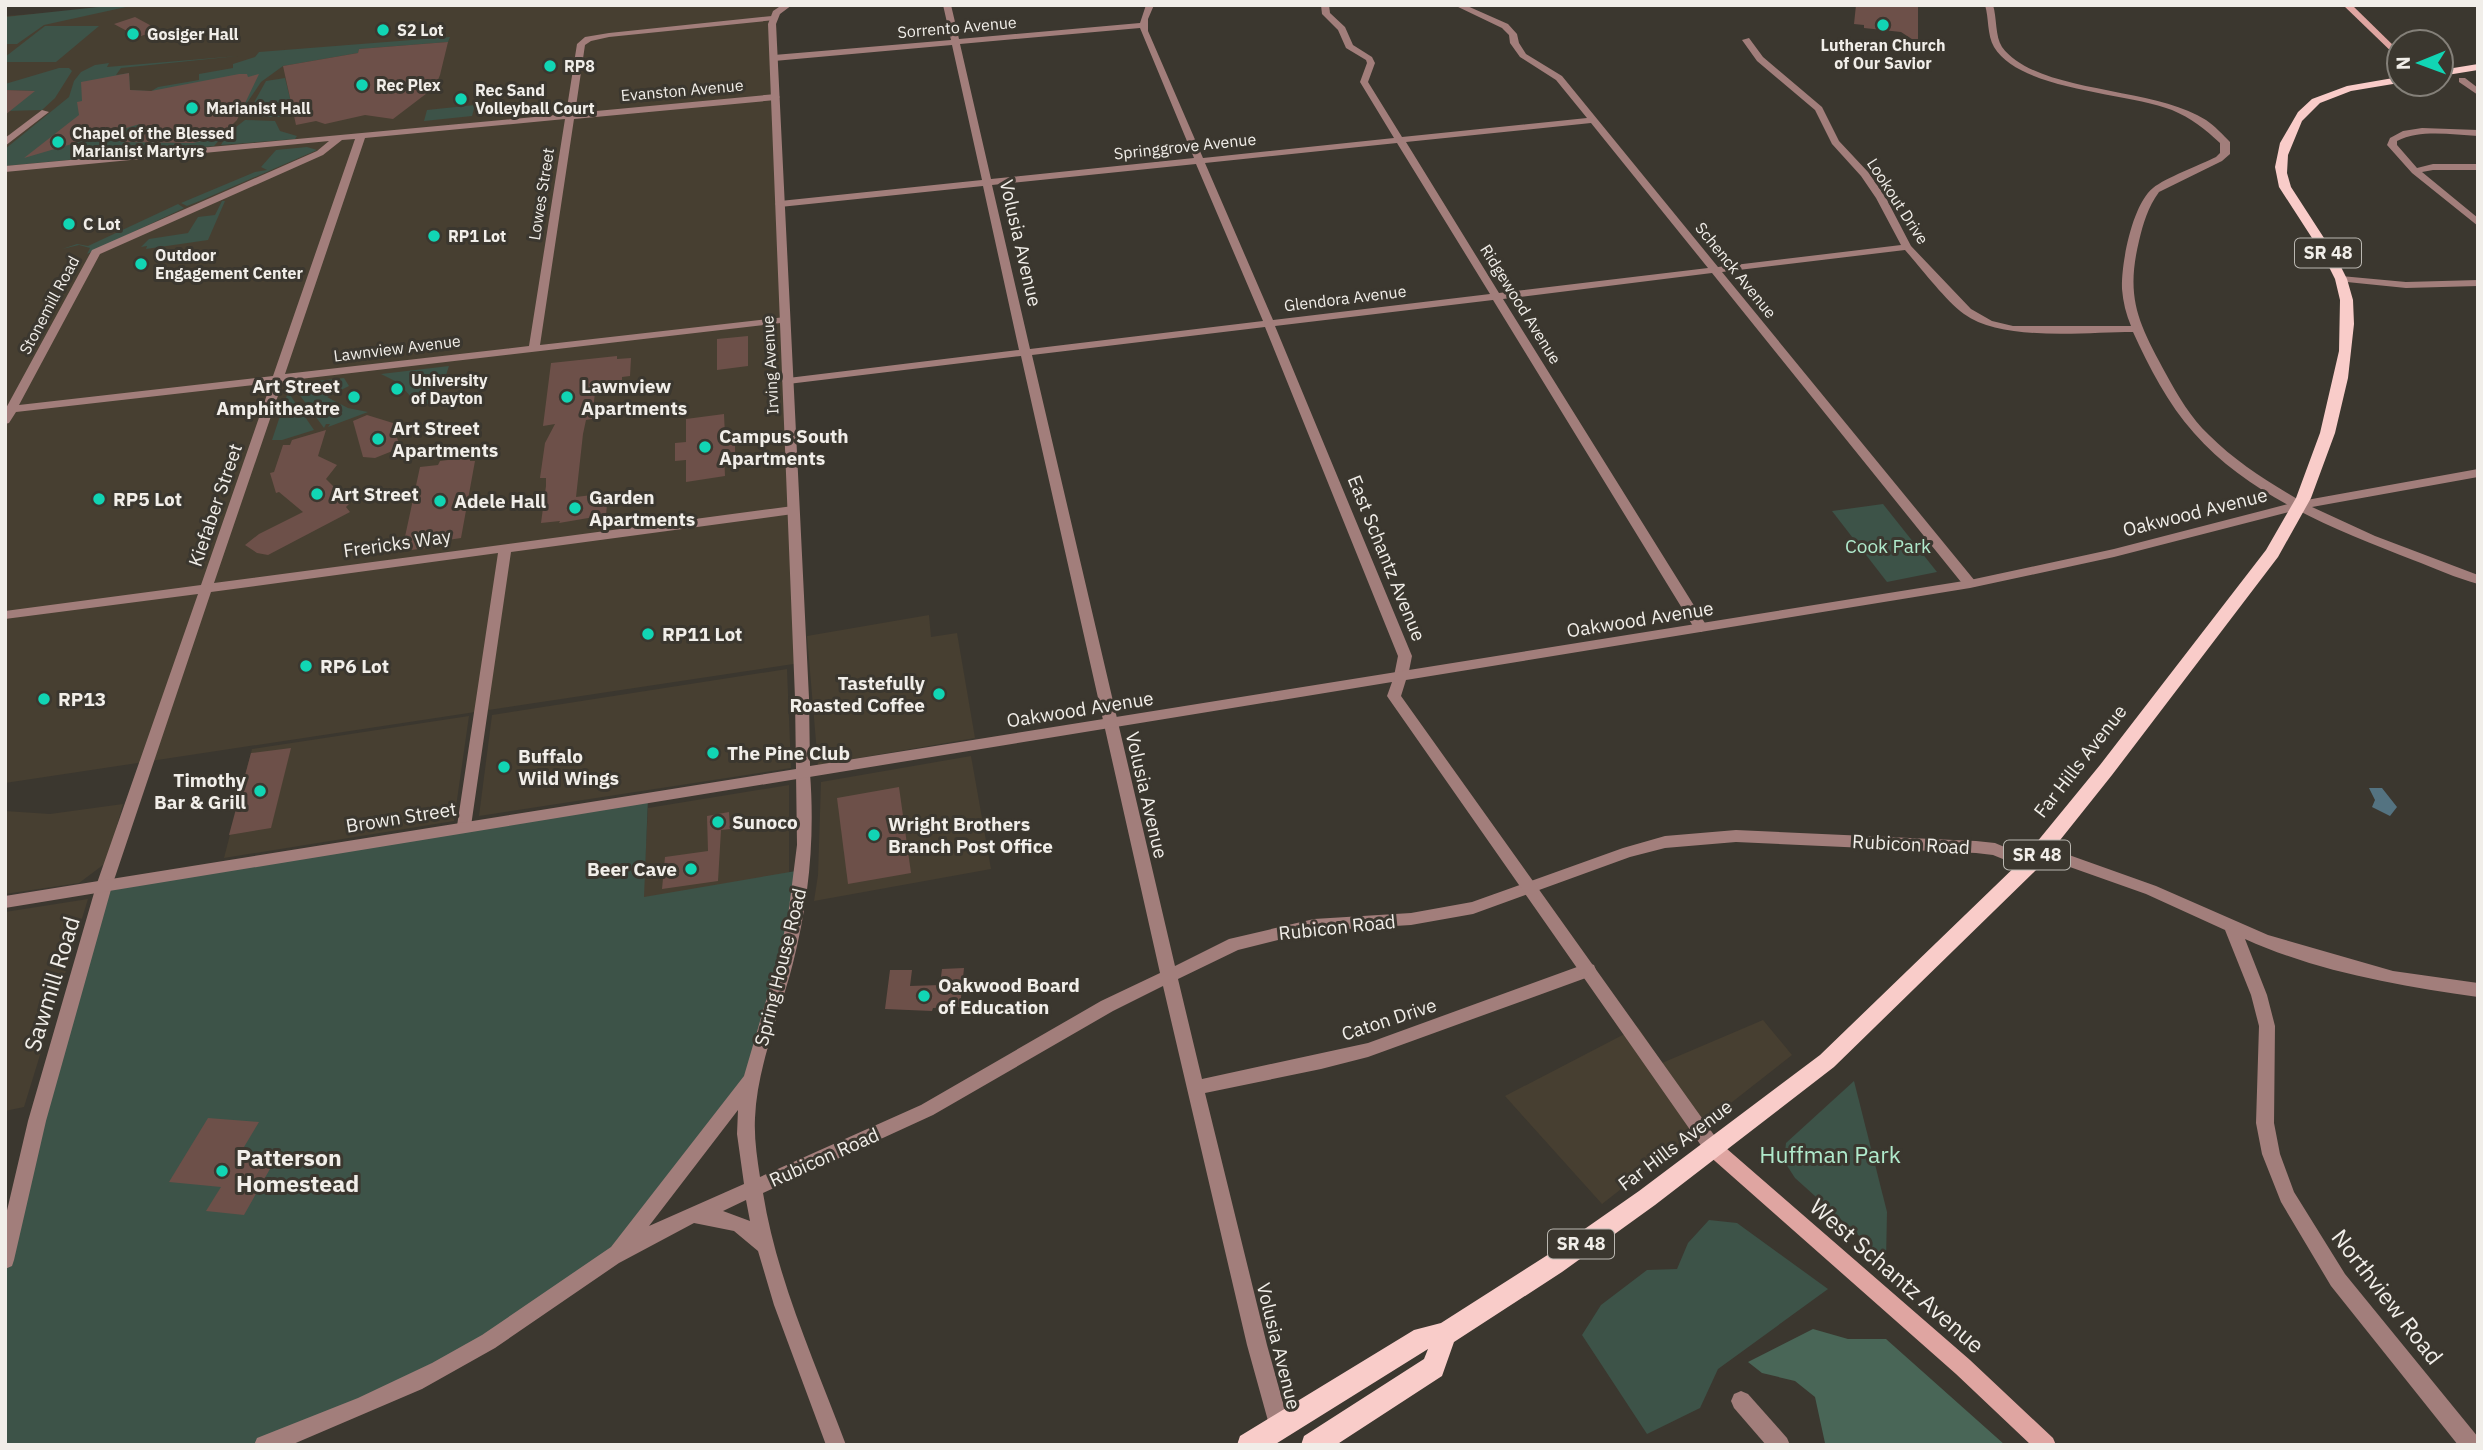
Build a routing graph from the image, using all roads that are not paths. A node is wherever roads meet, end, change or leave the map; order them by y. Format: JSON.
{"nodes":[{"id":1,"x":788,"y":5,"type":"edge"},
{"id":2,"x":947,"y":5,"type":"edge"},
{"id":3,"x":1150,"y":5,"type":"edge"},
{"id":4,"x":1325,"y":5,"type":"edge"},
{"id":5,"x":1458,"y":5,"type":"edge"},
{"id":6,"x":1989,"y":5,"type":"edge"},
{"id":7,"x":2347,"y":5,"type":"edge"},
{"id":8,"x":772,"y":18,"type":"junction"},
{"id":9,"x":1143,"y":25,"type":"junction"},
{"id":10,"x":1746,"y":40,"type":"dead end"},
{"id":11,"x":955,"y":41,"type":"junction"},
{"id":12,"x":2385,"y":42,"type":"edge"},
{"id":13,"x":774,"y":58,"type":"junction"},
{"id":14,"x":2478,"y":67,"type":"edge"},
{"id":15,"x":2455,"y":71,"type":"edge"},
{"id":16,"x":2462,"y":80,"type":"dead end"},
{"id":17,"x":2385,"y":83,"type":"edge"},
{"id":18,"x":2478,"y":92,"type":"edge"},
{"id":19,"x":776,"y":97,"type":"junction"},
{"id":20,"x":45,"y":112,"type":"dead end"},
{"id":21,"x":570,"y":117,"type":"junction"},
{"id":22,"x":1593,"y":120,"type":"junction"},
{"id":23,"x":2478,"y":133,"type":"edge"},
{"id":24,"x":361,"y":136,"type":"junction"},
{"id":25,"x":339,"y":138,"type":"junction"},
{"id":26,"x":1401,"y":140,"type":"junction"},
{"id":27,"x":5,"y":143,"type":"edge"},
{"id":28,"x":1198,"y":161,"type":"junction"},
{"id":29,"x":2478,"y":167,"type":"edge"},
{"id":30,"x":5,"y":169,"type":"edge"},
{"id":31,"x":2415,"y":171,"type":"junction"},
{"id":32,"x":988,"y":182,"type":"junction"},
{"id":33,"x":780,"y":204,"type":"junction"},
{"id":34,"x":2478,"y":223,"type":"edge"},
{"id":35,"x":1907,"y":247,"type":"junction"},
{"id":36,"x":1715,"y":270,"type":"junction"},
{"id":37,"x":2341,"y":279,"type":"junction"},
{"id":38,"x":2478,"y":283,"type":"edge"},
{"id":39,"x":1498,"y":295,"type":"junction"},
{"id":40,"x":785,"y":320,"type":"junction"},
{"id":41,"x":1269,"y":323,"type":"junction"},
{"id":42,"x":2137,"y":329,"type":"junction"},
{"id":43,"x":534,"y":349,"type":"junction"},
{"id":44,"x":1026,"y":353,"type":"junction"},
{"id":45,"x":279,"y":378,"type":"junction"},
{"id":46,"x":788,"y":381,"type":"junction"},
{"id":47,"x":12,"y":409,"type":"junction"},
{"id":48,"x":5,"y":421,"type":"edge"},
{"id":49,"x":2478,"y":473,"type":"edge"},
{"id":50,"x":2300,"y":505,"type":"junction"},
{"id":51,"x":793,"y":510,"type":"junction"},
{"id":52,"x":505,"y":549,"type":"junction"},
{"id":53,"x":2478,"y":580,"type":"edge"},
{"id":54,"x":1970,"y":584,"type":"junction"},
{"id":55,"x":206,"y":588,"type":"junction"},
{"id":56,"x":5,"y":615,"type":"edge"},
{"id":57,"x":1701,"y":628,"type":"junction"},
{"id":58,"x":1401,"y":676,"type":"junction"},
{"id":59,"x":1111,"y":725,"type":"junction"},
{"id":60,"x":803,"y":774,"type":"junction"},
{"id":61,"x":464,"y":826,"type":"junction"},
{"id":62,"x":2035,"y":857,"type":"junction"},
{"id":63,"x":104,"y":886,"type":"junction"},
{"id":64,"x":1528,"y":889,"type":"junction"},
{"id":65,"x":5,"y":902,"type":"edge"},
{"id":66,"x":2232,"y":927,"type":"junction"},
{"id":67,"x":1588,"y":970,"type":"junction"},
{"id":68,"x":1170,"y":974,"type":"junction"},
{"id":69,"x":2478,"y":990,"type":"edge"},
{"id":70,"x":753,"y":1077,"type":"junction"},
{"id":71,"x":1197,"y":1087,"type":"junction"},
{"id":72,"x":1713,"y":1148,"type":"junction"},
{"id":73,"x":752,"y":1187,"type":"junction"},
{"id":74,"x":694,"y":1215,"type":"junction"},
{"id":75,"x":766,"y":1247,"type":"junction"},
{"id":76,"x":612,"y":1257,"type":"junction"},
{"id":77,"x":5,"y":1260,"type":"edge"},
{"id":78,"x":1445,"y":1334,"type":"junction"},
{"id":79,"x":1741,"y":1401,"type":"dead end"},
{"id":80,"x":1280,"y":1428,"type":"junction"},
{"id":81,"x":264,"y":1445,"type":"edge"},
{"id":82,"x":836,"y":1445,"type":"edge"},
{"id":83,"x":1249,"y":1445,"type":"edge"},
{"id":84,"x":1314,"y":1445,"type":"edge"},
{"id":85,"x":1780,"y":1445,"type":"edge"},
{"id":86,"x":2046,"y":1445,"type":"edge"},
{"id":87,"x":2471,"y":1445,"type":"edge"}],
"edges":[{"from":1,"to":8,"type":"street"},
{"from":2,"to":11,"type":"street","name":"Volusia Avenue"},
{"from":3,"to":9,"type":"street"},
{"from":4,"to":26,"type":"street","name":"Ridgewood Avenue"},
{"from":5,"to":22,"type":"street","name":"Schenck Avenue"},
{"from":6,"to":42,"type":"street"},
{"from":7,"to":12,"type":"main road"},
{"from":8,"to":13,"type":"street","name":"Irving Avenue"},
{"from":8,"to":21,"type":"street","name":"Lowes Street"},
{"from":9,"to":11,"type":"street","name":"Sorrento Avenue"},
{"from":9,"to":28,"type":"street","name":"East Schantz Avenue"},
{"from":10,"to":35,"type":"street","name":"Lookout Drive"},
{"from":11,"to":13,"type":"street","name":"Sorrento Avenue"},
{"from":11,"to":32,"type":"street","name":"Volusia Avenue"},
{"from":13,"to":19,"type":"street","name":"Irving Avenue"},
{"from":14,"to":15,"type":"main road"},
{"from":16,"to":18,"type":"street"},
{"from":17,"to":37,"type":"main road","name":"Far Hills Avenue","number":"SR 48"},
{"from":19,"to":21,"type":"street","name":"Evanston Avenue"},
{"from":19,"to":33,"type":"street","name":"Irving Avenue"},
{"from":20,"to":27,"type":"street"},
{"from":21,"to":24,"type":"street","name":"Evanston Avenue"},
{"from":21,"to":43,"type":"street","name":"Lowes Street"},
{"from":22,"to":26,"type":"street","name":"Springgrove Avenue"},
{"from":22,"to":36,"type":"street","name":"Schenck Avenue"},
{"from":23,"to":31,"type":"street"},
{"from":24,"to":25,"type":"street","name":"Evanston Avenue"},
{"from":24,"to":45,"type":"street","name":"Kiefaber Street"},
{"from":25,"to":30,"type":"street","name":"Evanston Avenue"},
{"from":25,"to":47,"type":"street","name":"Stonemill Road"},
{"from":26,"to":28,"type":"street","name":"Springgrove Avenue"},
{"from":26,"to":39,"type":"street","name":"Ridgewood Avenue"},
{"from":28,"to":32,"type":"street","name":"Springgrove Avenue"},
{"from":28,"to":41,"type":"street","name":"East Schantz Avenue"},
{"from":29,"to":31,"type":"street"},
{"from":31,"to":34,"type":"street"},
{"from":32,"to":33,"type":"street","name":"Springgrove Avenue"},
{"from":32,"to":44,"type":"street","name":"Volusia Avenue"},
{"from":33,"to":40,"type":"street","name":"Irving Avenue"},
{"from":35,"to":36,"type":"street","name":"Glendora Avenue"},
{"from":35,"to":42,"type":"street","name":"Lookout Drive"},
{"from":36,"to":39,"type":"street","name":"Glendora Avenue"},
{"from":36,"to":54,"type":"street","name":"Schenck Avenue"},
{"from":37,"to":38,"type":"street"},
{"from":37,"to":50,"type":"main road","name":"Far Hills Avenue","number":"SR 48"},
{"from":39,"to":41,"type":"street","name":"Glendora Avenue"},
{"from":39,"to":57,"type":"street","name":"Ridgewood Avenue"},
{"from":40,"to":43,"type":"street","name":"Lawnview Avenue"},
{"from":40,"to":46,"type":"street","name":"Irving Avenue"},
{"from":41,"to":44,"type":"street","name":"Glendora Avenue"},
{"from":41,"to":58,"type":"street","name":"East Schantz Avenue"},
{"from":42,"to":50,"type":"street"},
{"from":43,"to":45,"type":"street","name":"Lawnview Avenue"},
{"from":44,"to":46,"type":"street","name":"Glendora Avenue"},
{"from":44,"to":59,"type":"street","name":"Volusia Avenue"},
{"from":45,"to":47,"type":"street","name":"Lawnview Avenue"},
{"from":45,"to":55,"type":"street","name":"Kiefaber Street"},
{"from":46,"to":51,"type":"street","name":"Irving Avenue"},
{"from":47,"to":48,"type":"street","name":"Stonemill Road"},
{"from":49,"to":50,"type":"street","name":"Oakwood Avenue"},
{"from":50,"to":53,"type":"street"},
{"from":50,"to":54,"type":"street","name":"Oakwood Avenue"},
{"from":50,"to":62,"type":"main road","name":"Far Hills Avenue","number":"SR 48"},
{"from":51,"to":52,"type":"street","name":"Frericks Way"},
{"from":51,"to":60,"type":"street","name":"Irving Avenue"},
{"from":52,"to":55,"type":"street","name":"Frericks Way"},
{"from":52,"to":61,"type":"street"},
{"from":54,"to":57,"type":"street","name":"Oakwood Avenue"},
{"from":55,"to":56,"type":"street","name":"Frericks Way"},
{"from":55,"to":63,"type":"street","name":"Kiefaber Street"},
{"from":57,"to":58,"type":"street","name":"Oakwood Avenue"},
{"from":58,"to":59,"type":"street","name":"Oakwood Avenue"},
{"from":58,"to":64,"type":"street","name":"East Schantz Avenue"},
{"from":59,"to":60,"type":"street","name":"Oakwood Avenue"},
{"from":59,"to":68,"type":"street","name":"Volusia Avenue"},
{"from":60,"to":61,"type":"street","name":"Brown Street"},
{"from":60,"to":70,"type":"street","name":"Spring House Road"},
{"from":61,"to":63,"type":"street","name":"Brown Street"},
{"from":62,"to":64,"type":"street","name":"Rubicon Road"},
{"from":62,"to":66,"type":"street","name":"Rubicon Road"},
{"from":62,"to":72,"type":"main road","name":"Far Hills Avenue","number":"SR 48"},
{"from":63,"to":65,"type":"street","name":"Brown Street"},
{"from":63,"to":77,"type":"street","name":"Sawmill Road"},
{"from":64,"to":67,"type":"street","name":"East Schantz Avenue"},
{"from":64,"to":68,"type":"street","name":"Rubicon Road"},
{"from":66,"to":69,"type":"street","name":"Rubicon Road"},
{"from":66,"to":87,"type":"street","name":"Northview Road"},
{"from":67,"to":71,"type":"street","name":"Caton Drive"},
{"from":67,"to":72,"type":"street","name":"East Schantz Avenue"},
{"from":68,"to":71,"type":"street","name":"Volusia Avenue"},
{"from":68,"to":73,"type":"street","name":"Rubicon Road"},
{"from":70,"to":73,"type":"street","name":"Rubicon Road"},
{"from":70,"to":76,"type":"street","name":"Rubicon Road"},
{"from":71,"to":80,"type":"street","name":"Volusia Avenue"},
{"from":72,"to":78,"type":"main road","name":"Far Hills Avenue","number":"SR 48"},
{"from":72,"to":86,"type":"main road","name":"West Schantz Avenue"},
{"from":73,"to":74,"type":"street","name":"Rubicon Road"},
{"from":73,"to":75,"type":"street"},
{"from":74,"to":75,"type":"street"},
{"from":74,"to":76,"type":"street","name":"Rubicon Road"},
{"from":75,"to":82,"type":"street"},
{"from":76,"to":81,"type":"street","name":"Rubicon Road"},
{"from":78,"to":80,"type":"main road","name":"Far Hills Avenue","number":"SR 48"},
{"from":78,"to":84,"type":"main road"},
{"from":79,"to":85,"type":"street"},
{"from":80,"to":83,"type":"main road","name":"Far Hills Avenue","number":"SR 48"}]}
